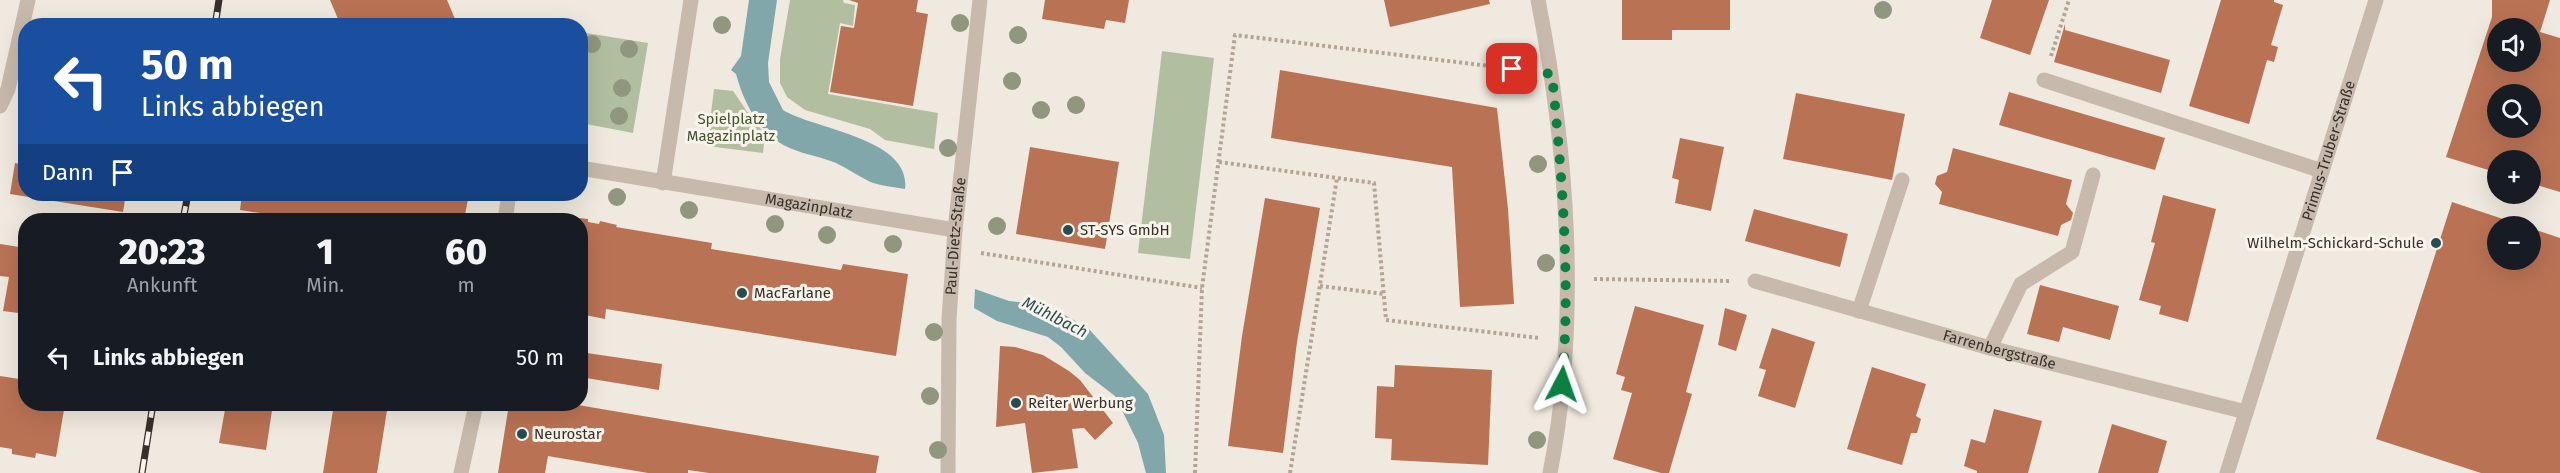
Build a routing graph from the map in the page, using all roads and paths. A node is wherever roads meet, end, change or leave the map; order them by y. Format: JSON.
{"nodes":[{"id":1,"x":28,"y":0,"type":"edge"},
{"id":2,"x":691,"y":0,"type":"edge"},
{"id":3,"x":980,"y":0,"type":"edge"},
{"id":4,"x":1538,"y":0,"type":"edge"},
{"id":5,"x":2068,"y":0,"type":"edge"},
{"id":6,"x":2376,"y":0,"type":"edge"},
{"id":7,"x":24,"y":18,"type":"edge"},
{"id":8,"x":18,"y":44,"type":"edge"},
{"id":9,"x":1552,"y":74,"type":"junction"},
{"id":10,"x":2044,"y":80,"type":"joint"},
{"id":11,"x":0,"y":106,"type":"edge"},
{"id":12,"x":1219,"y":162,"type":"junction"},
{"id":13,"x":588,"y":169,"type":"edge"},
{"id":14,"x":2322,"y":171,"type":"junction"},
{"id":15,"x":2092,"y":174,"type":"dead end"},
{"id":16,"x":1337,"y":178,"type":"junction"},
{"id":17,"x":1902,"y":180,"type":"dead end"},
{"id":18,"x":663,"y":183,"type":"junction"},
{"id":19,"x":954,"y":230,"type":"junction"},
{"id":20,"x":954,"y":248,"type":"junction"},
{"id":21,"x":1566,"y":279,"type":"junction"},
{"id":22,"x":1755,"y":281,"type":"joint"},
{"id":23,"x":1320,"y":286,"type":"junction"},
{"id":24,"x":1202,"y":288,"type":"junction"},
{"id":25,"x":1384,"y":294,"type":"junction"},
{"id":26,"x":1859,"y":311,"type":"junction"},
{"id":27,"x":1565,"y":341,"type":"junction"},
{"id":28,"x":1990,"y":348,"type":"junction"},
{"id":29,"x":475,"y":411,"type":"edge"},
{"id":30,"x":2246,"y":412,"type":"junction"},
{"id":31,"x":462,"y":473,"type":"edge"},
{"id":32,"x":948,"y":473,"type":"edge"},
{"id":33,"x":1195,"y":473,"type":"edge"},
{"id":34,"x":1290,"y":473,"type":"edge"},
{"id":35,"x":1550,"y":473,"type":"edge"},
{"id":36,"x":2227,"y":473,"type":"edge"}],
"edges":[{"from":1,"to":7,"type":"street"},
{"from":2,"to":18,"type":"street"},
{"from":3,"to":19,"type":"street","name":"Paul-Dietz-Straße"},
{"from":4,"to":9,"type":"street"},
{"from":5,"to":10,"type":"path"},
{"from":6,"to":14,"type":"street","name":"Primus-Truber-Straße"},
{"from":8,"to":11,"type":"street"},
{"from":9,"to":12,"type":"path"},
{"from":9,"to":21,"type":"street"},
{"from":10,"to":14,"type":"street"},
{"from":12,"to":16,"type":"path"},
{"from":12,"to":24,"type":"path"},
{"from":13,"to":18,"type":"street","name":"Magazinplatz"},
{"from":14,"to":30,"type":"street","name":"Primus-Truber-Straße"},
{"from":15,"to":28,"type":"street"},
{"from":16,"to":23,"type":"path"},
{"from":16,"to":25,"type":"path"},
{"from":17,"to":26,"type":"street"},
{"from":18,"to":19,"type":"street","name":"Magazinplatz"},
{"from":19,"to":20,"type":"street","name":"Paul-Dietz-Straße"},
{"from":20,"to":24,"type":"path"},
{"from":20,"to":32,"type":"street","name":"Paul-Dietz-Straße"},
{"from":21,"to":22,"type":"path"},
{"from":21,"to":27,"type":"street"},
{"from":22,"to":26,"type":"street","name":"Farrenbergstraße"},
{"from":23,"to":25,"type":"path"},
{"from":23,"to":34,"type":"path"},
{"from":24,"to":33,"type":"path"},
{"from":25,"to":27,"type":"path"},
{"from":26,"to":28,"type":"street","name":"Farrenbergstraße"},
{"from":27,"to":35,"type":"street"},
{"from":28,"to":30,"type":"street","name":"Farrenbergstraße"},
{"from":29,"to":31,"type":"street"},
{"from":30,"to":36,"type":"street","name":"Primus-Truber-Straße"}]}
